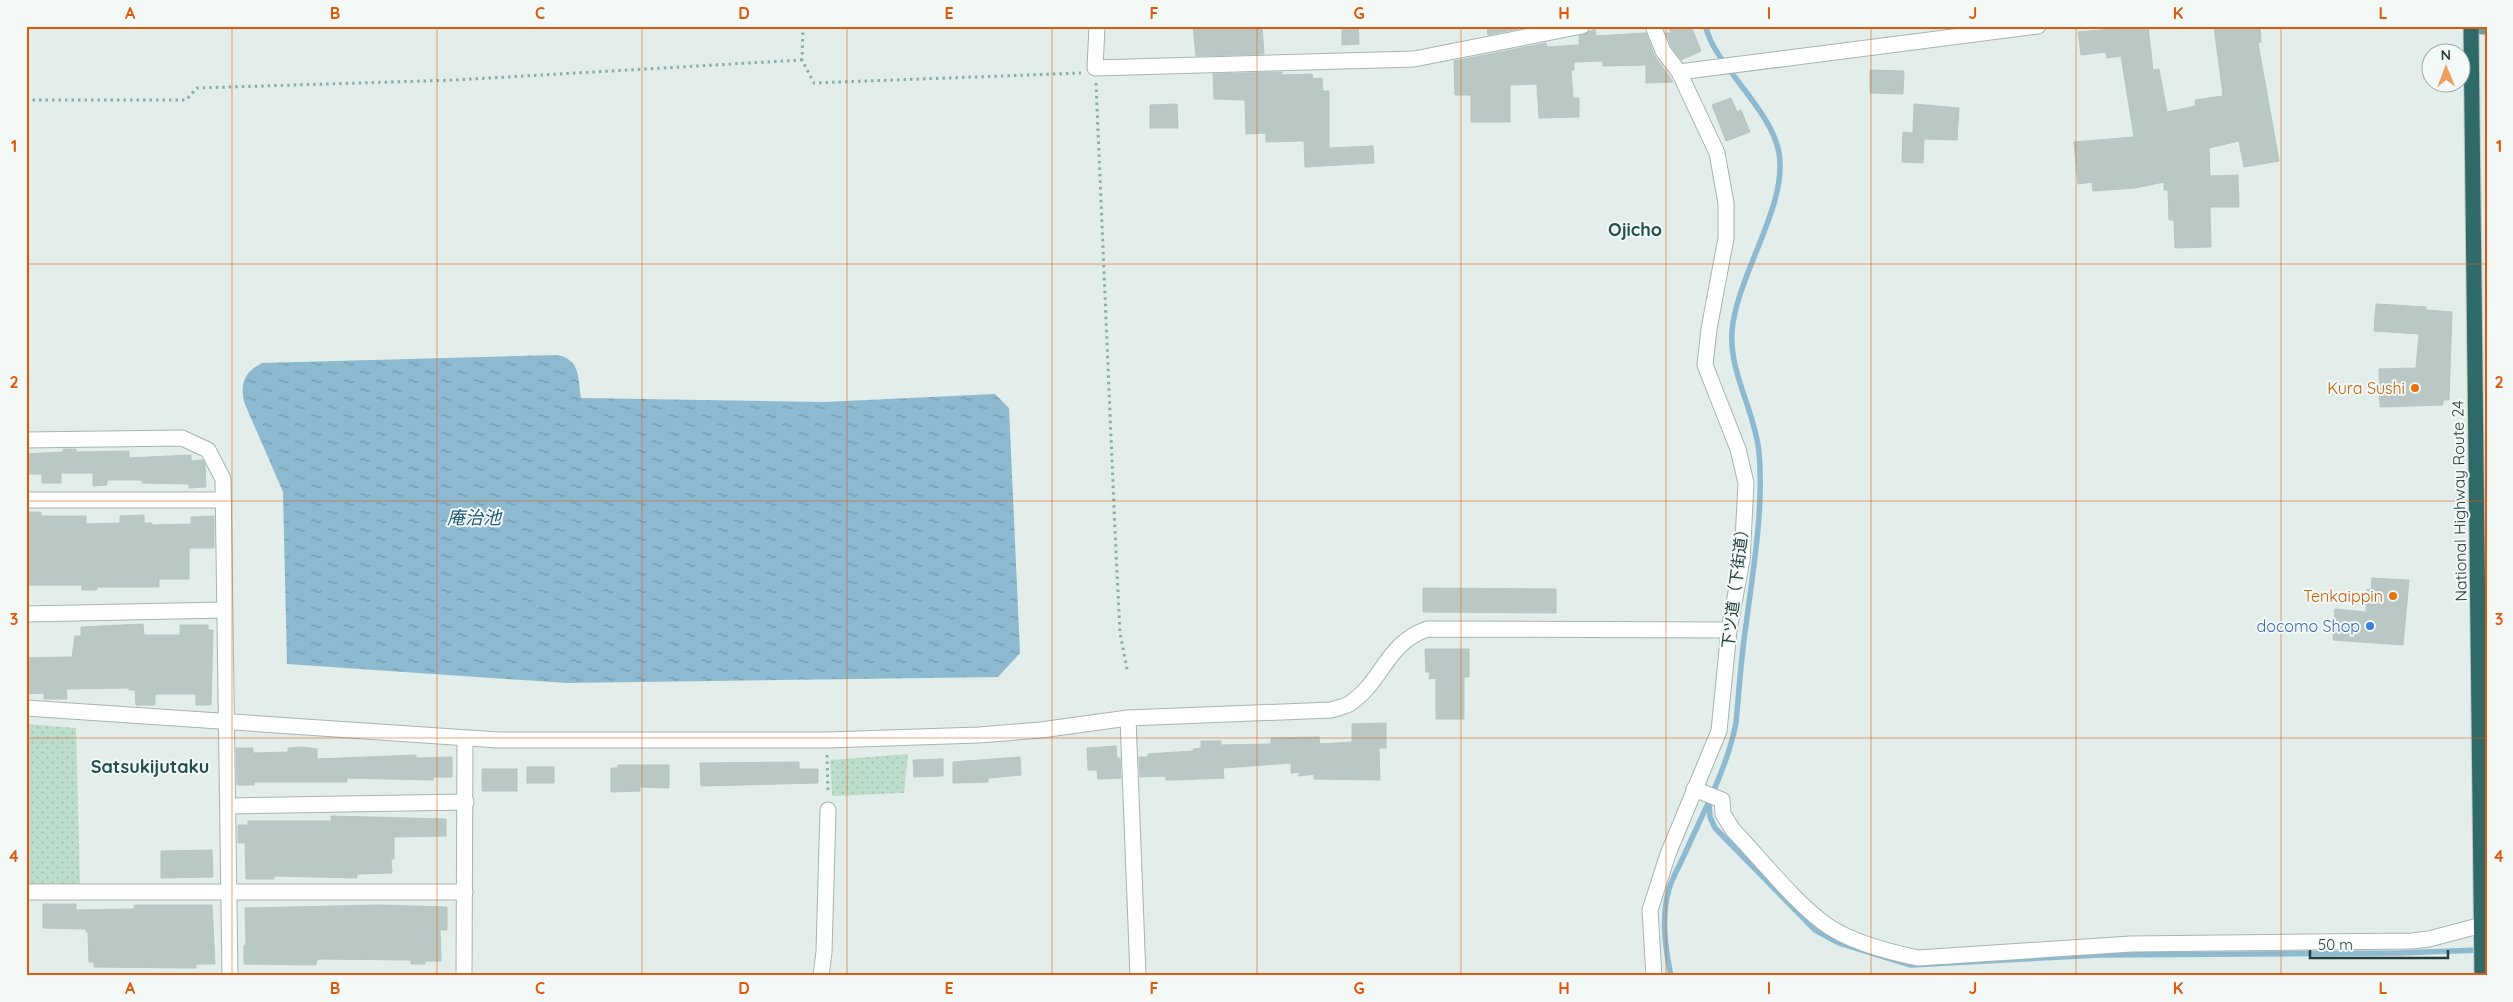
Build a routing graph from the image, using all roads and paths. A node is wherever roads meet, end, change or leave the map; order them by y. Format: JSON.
{"nodes":[{"id":1,"x":803,"y":26,"type":"edge"},
{"id":2,"x":1097,"y":26,"type":"edge"},
{"id":3,"x":1582,"y":26,"type":"edge"},
{"id":4,"x":1653,"y":26,"type":"edge"},
{"id":5,"x":2038,"y":26,"type":"edge"},
{"id":6,"x":2471,"y":26,"type":"edge"},
{"id":7,"x":2475,"y":26,"type":"edge"},
{"id":8,"x":2487,"y":28,"type":"edge"},
{"id":9,"x":802,"y":60,"type":"junction"},
{"id":10,"x":1095,"y":68,"type":"junction"},
{"id":11,"x":1679,"y":72,"type":"junction"},
{"id":12,"x":26,"y":100,"type":"edge"},
{"id":13,"x":26,"y":440,"type":"edge"},
{"id":14,"x":26,"y":500,"type":"edge"},
{"id":15,"x":223,"y":500,"type":"junction"},
{"id":16,"x":225,"y":610,"type":"junction"},
{"id":17,"x":26,"y":614,"type":"edge"},
{"id":18,"x":1728,"y":630,"type":"junction"},
{"id":19,"x":1127,"y":669,"type":"dead end"},
{"id":20,"x":26,"y":708,"type":"edge"},
{"id":21,"x":1128,"y":718,"type":"junction"},
{"id":22,"x":227,"y":722,"type":"junction"},
{"id":23,"x":465,"y":739,"type":"junction"},
{"id":24,"x":827,"y":740,"type":"junction"},
{"id":25,"x":1694,"y":789,"type":"junction"},
{"id":26,"x":466,"y":802,"type":"junction"},
{"id":27,"x":228,"y":806,"type":"junction"},
{"id":28,"x":828,"y":810,"type":"joint"},
{"id":29,"x":26,"y":892,"type":"edge"},
{"id":30,"x":465,"y":892,"type":"junction"},
{"id":31,"x":229,"y":893,"type":"junction"},
{"id":32,"x":2482,"y":924,"type":"junction"},
{"id":33,"x":2484,"y":969,"type":"edge"},
{"id":34,"x":230,"y":976,"type":"edge"},
{"id":35,"x":464,"y":976,"type":"edge"},
{"id":36,"x":821,"y":976,"type":"edge"},
{"id":37,"x":1138,"y":976,"type":"edge"},
{"id":38,"x":1654,"y":976,"type":"edge"}],
"edges":[{"from":1,"to":9,"type":"path"},
{"from":2,"to":10,"type":"street"},
{"from":3,"to":10,"type":"street"},
{"from":4,"to":11,"type":"street","name":"下ツ道（下街道）"},
{"from":5,"to":11,"type":"street"},
{"from":6,"to":32,"type":"highway","name":"National Highway Route 24"},
{"from":7,"to":8,"type":"main road"},
{"from":9,"to":10,"type":"path"},
{"from":9,"to":12,"type":"path"},
{"from":10,"to":19,"type":"path"},
{"from":11,"to":18,"type":"street","name":"下ツ道（下街道）"},
{"from":13,"to":15,"type":"street"},
{"from":14,"to":15,"type":"street"},
{"from":15,"to":16,"type":"street"},
{"from":16,"to":17,"type":"street"},
{"from":16,"to":22,"type":"street"},
{"from":18,"to":21,"type":"street"},
{"from":18,"to":25,"type":"street","name":"下ツ道（下街道）"},
{"from":20,"to":22,"type":"street"},
{"from":21,"to":24,"type":"street"},
{"from":21,"to":37,"type":"street"},
{"from":22,"to":23,"type":"street"},
{"from":22,"to":27,"type":"street"},
{"from":23,"to":24,"type":"street"},
{"from":23,"to":26,"type":"street"},
{"from":24,"to":28,"type":"path"},
{"from":25,"to":32,"type":"street"},
{"from":25,"to":38,"type":"street","name":"下ツ道（下街道）"},
{"from":26,"to":27,"type":"street"},
{"from":26,"to":30,"type":"street"},
{"from":27,"to":31,"type":"street"},
{"from":28,"to":36,"type":"street"},
{"from":29,"to":31,"type":"street"},
{"from":30,"to":31,"type":"street"},
{"from":30,"to":35,"type":"street"},
{"from":31,"to":34,"type":"street"},
{"from":32,"to":33,"type":"highway","name":"National Highway Route 24"}]}
